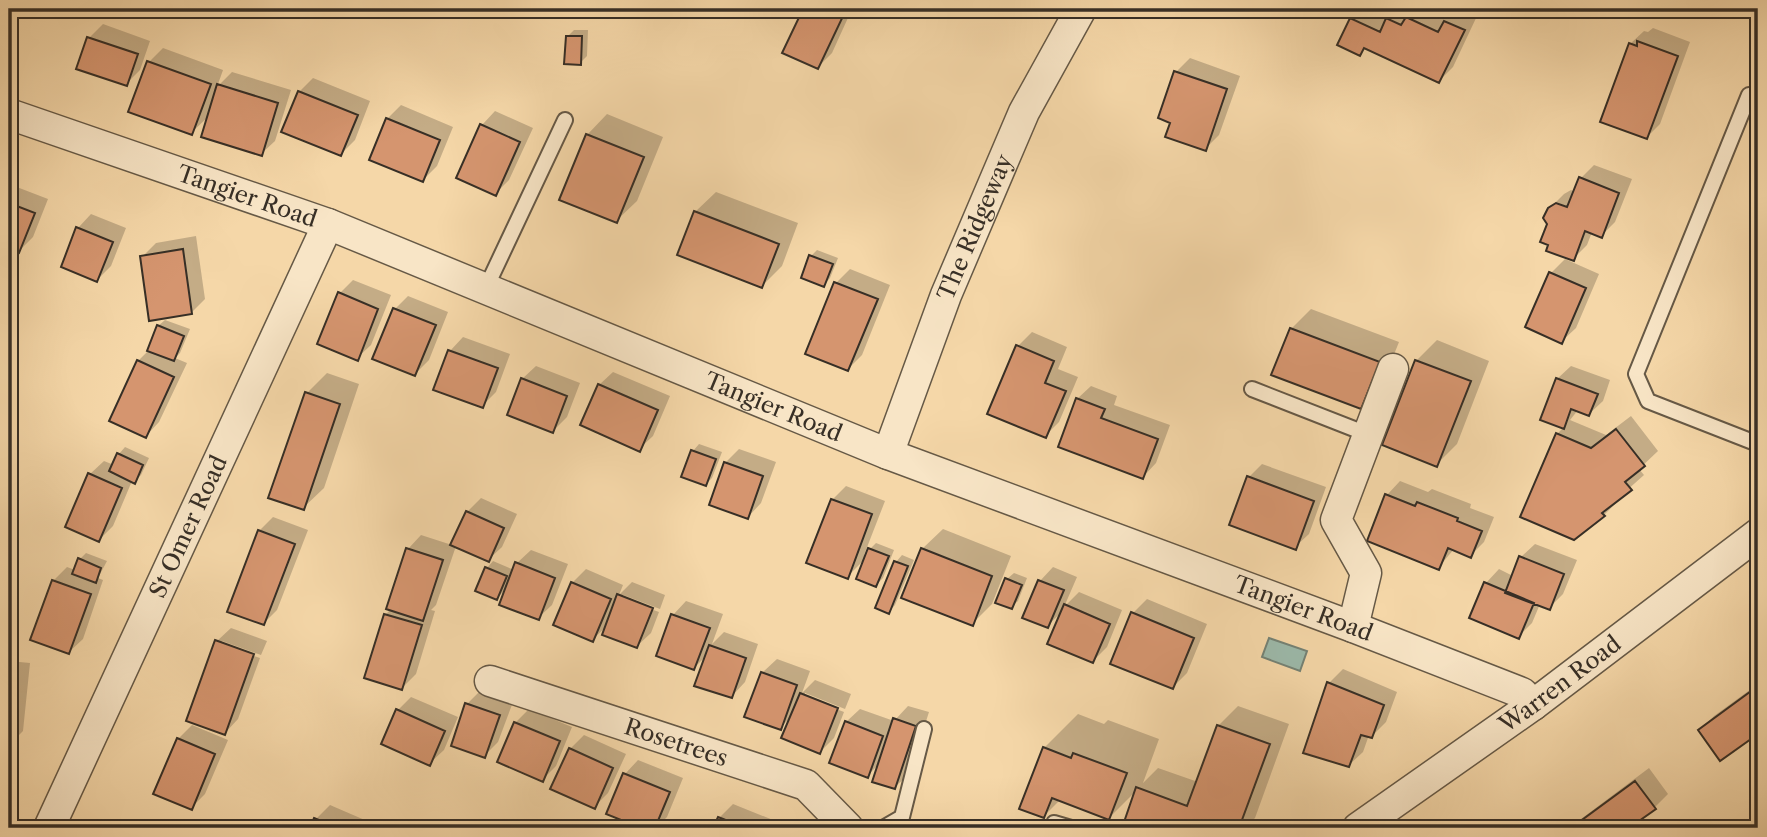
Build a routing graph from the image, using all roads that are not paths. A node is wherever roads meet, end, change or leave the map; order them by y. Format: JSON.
{"nodes":[{"id":1,"x":1081,"y":9,"type":"edge"},
{"id":2,"x":1749,"y":95,"type":"dead end"},
{"id":3,"x":9,"y":114,"type":"edge"},
{"id":4,"x":565,"y":120,"type":"dead end"},
{"id":5,"x":328,"y":224,"type":"junction"},
{"id":6,"x":485,"y":290,"type":"junction"},
{"id":7,"x":1393,"y":369,"type":"dead end"},
{"id":8,"x":1252,"y":389,"type":"dead end"},
{"id":9,"x":1367,"y":434,"type":"junction"},
{"id":10,"x":1758,"y":444,"type":"edge"},
{"id":11,"x":888,"y":454,"type":"junction"},
{"id":12,"x":1758,"y":534,"type":"edge"},
{"id":13,"x":1353,"y":627,"type":"junction"},
{"id":14,"x":490,"y":681,"type":"dead end"},
{"id":15,"x":1533,"y":705,"type":"junction"},
{"id":16,"x":924,"y":729,"type":"dead end"},
{"id":17,"x":1054,"y":823,"type":"dead end"},
{"id":18,"x":49,"y":828,"type":"edge"},
{"id":19,"x":848,"y":828,"type":"edge"},
{"id":20,"x":883,"y":828,"type":"edge"},
{"id":21,"x":1071,"y":828,"type":"edge"},
{"id":22,"x":1358,"y":828,"type":"edge"}],
"edges":[{"from":1,"to":11,"type":"street","name":"The Ridgeway"},
{"from":2,"to":10,"type":"lane"},
{"from":3,"to":5,"type":"street","name":"Tangier Road"},
{"from":4,"to":6,"type":"lane"},
{"from":5,"to":6,"type":"street","name":"Tangier Road"},
{"from":5,"to":18,"type":"street","name":"St Omer Road"},
{"from":6,"to":11,"type":"street","name":"Tangier Road"},
{"from":7,"to":9,"type":"street"},
{"from":8,"to":9,"type":"lane"},
{"from":9,"to":13,"type":"street"},
{"from":11,"to":13,"type":"street","name":"Tangier Road"},
{"from":12,"to":15,"type":"street","name":"Warren Road"},
{"from":13,"to":15,"type":"street","name":"Tangier Road"},
{"from":14,"to":19,"type":"street","name":"Rosetrees"},
{"from":15,"to":22,"type":"street","name":"Warren Road"},
{"from":16,"to":20,"type":"lane"},
{"from":17,"to":21,"type":"lane"}]}
